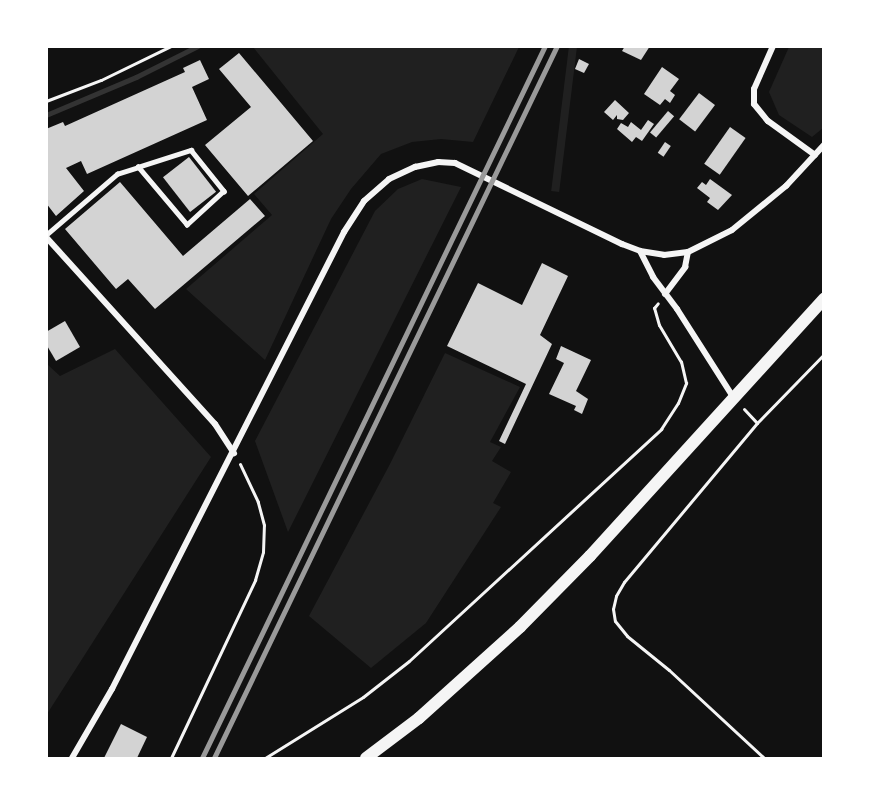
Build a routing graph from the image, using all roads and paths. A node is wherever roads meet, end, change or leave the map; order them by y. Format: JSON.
{"nodes":[{"id":1,"x":171,"y":46,"type":"edge"},
{"id":2,"x":773,"y":46,"type":"edge"},
{"id":3,"x":46,"y":101,"type":"edge"},
{"id":4,"x":824,"y":145,"type":"edge"},
{"id":5,"x":815,"y":155,"type":"junction"},
{"id":6,"x":138,"y":167,"type":"junction"},
{"id":7,"x":46,"y":236,"type":"edge"},
{"id":8,"x":50,"y":245,"type":"edge"},
{"id":9,"x":640,"y":251,"type":"junction"},
{"id":10,"x":688,"y":252,"type":"junction"},
{"id":11,"x":664,"y":294,"type":"junction"},
{"id":12,"x":824,"y":298,"type":"edge"},
{"id":13,"x":824,"y":354,"type":"edge"},
{"id":14,"x":732,"y":397,"type":"junction"},
{"id":15,"x":757,"y":423,"type":"junction"},
{"id":16,"x":234,"y":453,"type":"junction"},
{"id":17,"x":72,"y":759,"type":"edge"},
{"id":18,"x":171,"y":759,"type":"edge"},
{"id":19,"x":266,"y":759,"type":"edge"},
{"id":20,"x":366,"y":759,"type":"edge"},
{"id":21,"x":764,"y":759,"type":"edge"}],
"edges":[{"from":1,"to":3,"type":"path"},
{"from":2,"to":5,"type":"street"},
{"from":4,"to":5,"type":"street"},
{"from":5,"to":10,"type":"street"},
{"from":6,"to":6,"type":"lane"},
{"from":6,"to":7,"type":"lane"},
{"from":7,"to":8,"type":"street"},
{"from":8,"to":16,"type":"street"},
{"from":9,"to":10,"type":"street"},
{"from":9,"to":11,"type":"street"},
{"from":9,"to":16,"type":"street"},
{"from":10,"to":11,"type":"street"},
{"from":11,"to":14,"type":"street"},
{"from":11,"to":19,"type":"path"},
{"from":12,"to":14,"type":"main road"},
{"from":13,"to":15,"type":"path"},
{"from":14,"to":15,"type":"path"},
{"from":14,"to":20,"type":"main road"},
{"from":15,"to":21,"type":"path"},
{"from":16,"to":17,"type":"street"},
{"from":16,"to":18,"type":"path"}]}
